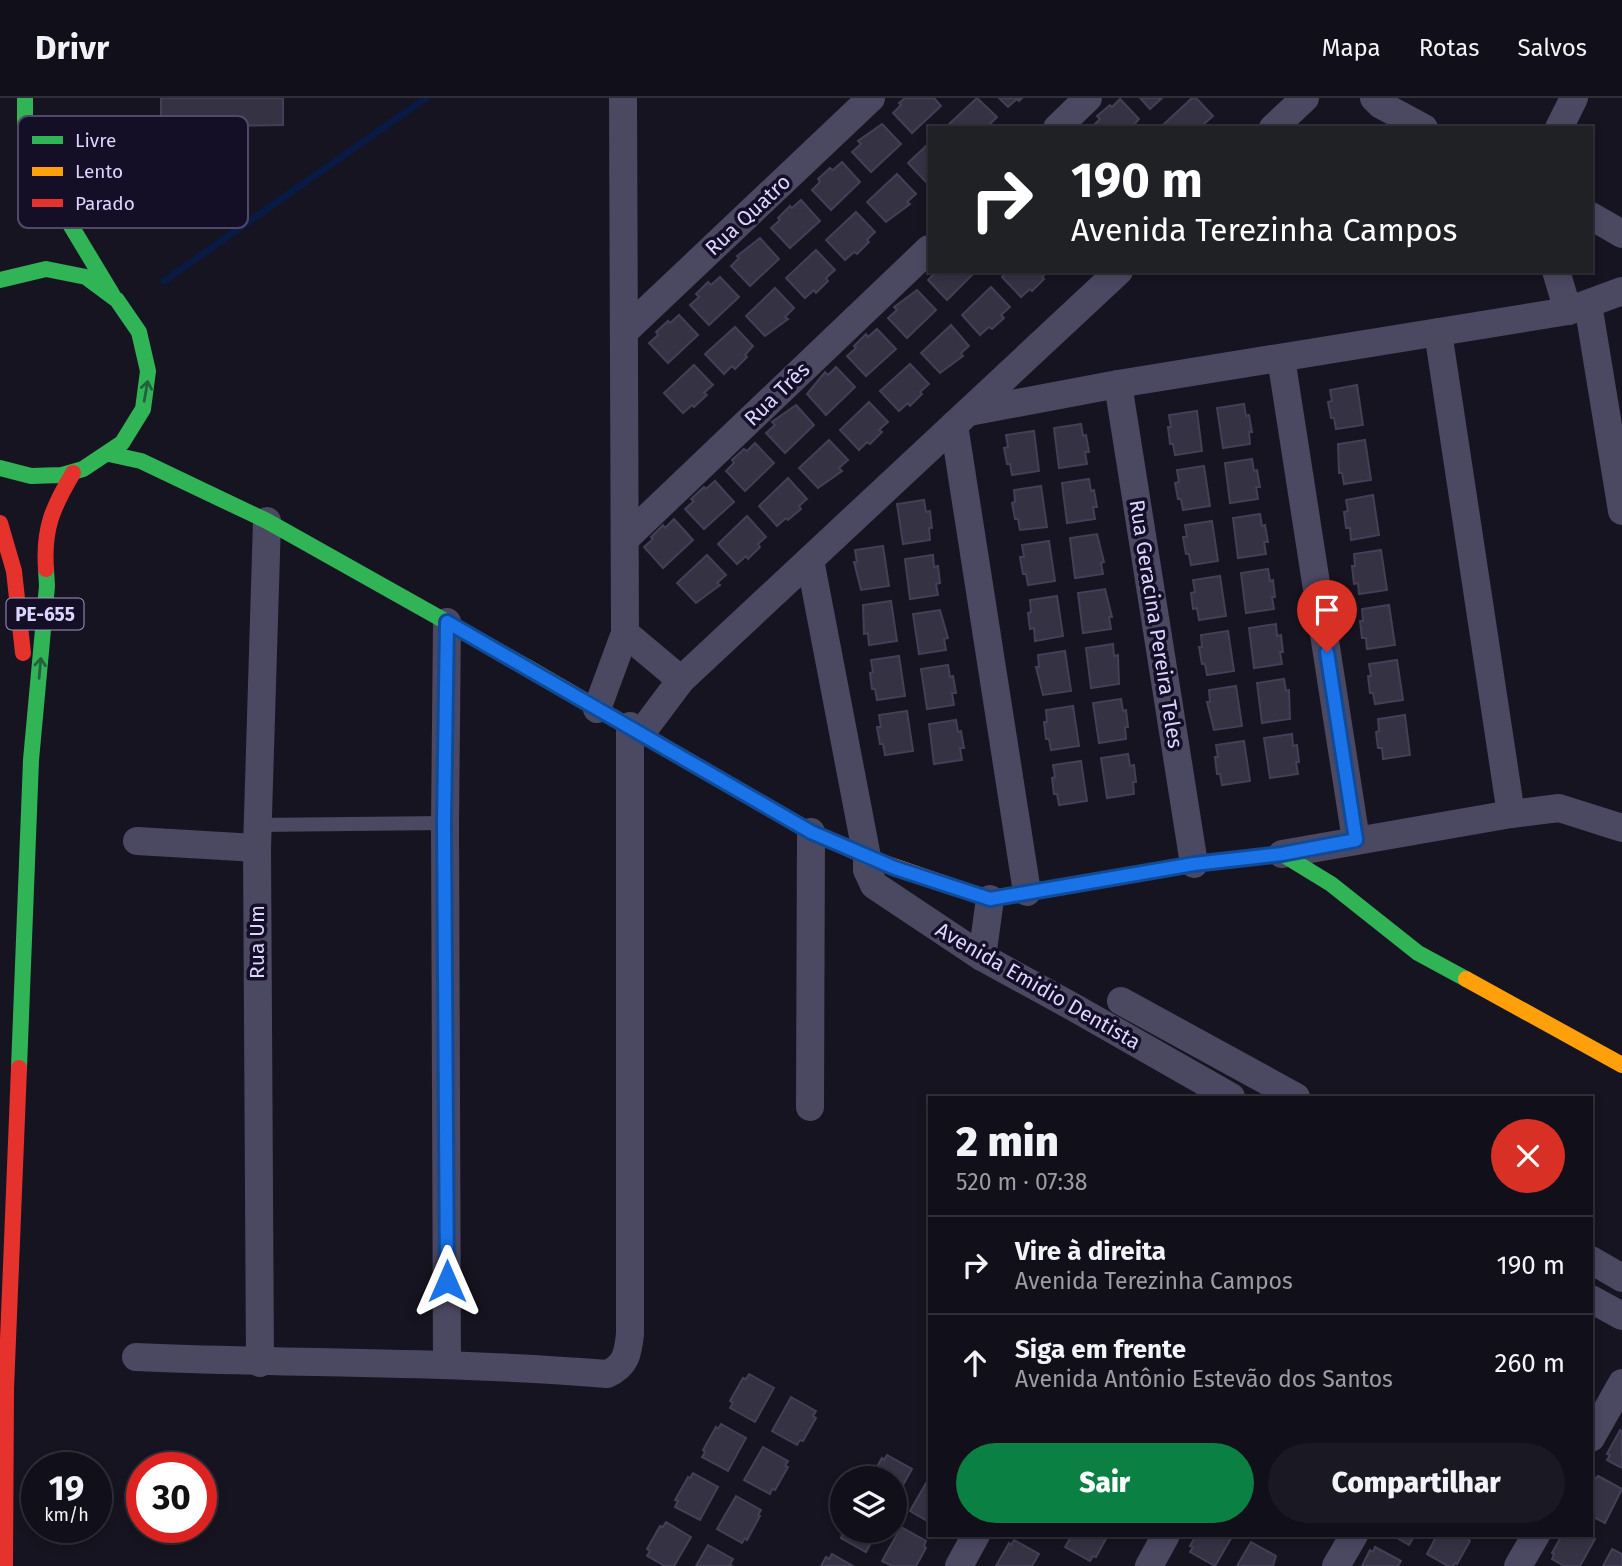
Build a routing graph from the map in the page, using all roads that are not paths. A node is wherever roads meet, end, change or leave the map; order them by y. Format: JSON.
{"nodes":[{"id":1,"x":25,"y":98,"type":"edge"},
{"id":2,"x":623,"y":98,"type":"edge"},
{"id":3,"x":871,"y":98,"type":"edge"},
{"id":4,"x":1088,"y":98,"type":"edge"},
{"id":5,"x":1305,"y":98,"type":"edge"},
{"id":6,"x":1374,"y":98,"type":"edge"},
{"id":7,"x":1574,"y":98,"type":"edge"},
{"id":8,"x":25,"y":116,"type":"edge"},
{"id":9,"x":1058,"y":126,"type":"edge"},
{"id":10,"x":1275,"y":126,"type":"edge"},
{"id":11,"x":1420,"y":126,"type":"edge"},
{"id":12,"x":1560,"y":126,"type":"edge"},
{"id":13,"x":1593,"y":217,"type":"edge"},
{"id":14,"x":72,"y":228,"type":"edge"},
{"id":15,"x":1622,"y":234,"type":"edge"},
{"id":16,"x":928,"y":250,"type":"edge"},
{"id":17,"x":1117,"y":273,"type":"edge"},
{"id":18,"x":1557,"y":273,"type":"edge"},
{"id":19,"x":0,"y":280,"type":"edge"},
{"id":20,"x":1622,"y":291,"type":"edge"},
{"id":21,"x":113,"y":295,"type":"junction"},
{"id":22,"x":1578,"y":308,"type":"junction"},
{"id":23,"x":625,"y":331,"type":"junction"},
{"id":24,"x":1438,"y":332,"type":"junction"},
{"id":25,"x":1281,"y":358,"type":"junction"},
{"id":26,"x":1118,"y":384,"type":"junction"},
{"id":27,"x":139,"y":416,"type":"junction"},
{"id":28,"x":962,"y":418,"type":"junction"},
{"id":29,"x":144,"y":436,"type":"dead end"},
{"id":30,"x":159,"y":451,"type":"dead end"},
{"id":31,"x":109,"y":454,"type":"junction"},
{"id":32,"x":0,"y":468,"type":"edge"},
{"id":33,"x":73,"y":473,"type":"junction"},
{"id":34,"x":234,"y":505,"type":"junction"},
{"id":35,"x":1622,"y":511,"type":"edge"},
{"id":36,"x":267,"y":521,"type":"junction"},
{"id":37,"x":0,"y":523,"type":"edge"},
{"id":38,"x":625,"y":539,"type":"junction"},
{"id":39,"x":810,"y":560,"type":"junction"},
{"id":40,"x":447,"y":622,"type":"junction"},
{"id":41,"x":625,"y":633,"type":"junction"},
{"id":42,"x":681,"y":680,"type":"junction"},
{"id":43,"x":597,"y":709,"type":"junction"},
{"id":44,"x":636,"y":729,"type":"junction"},
{"id":45,"x":32,"y":760,"type":"junction"},
{"id":46,"x":1511,"y":814,"type":"junction"},
{"id":47,"x":444,"y":823,"type":"junction"},
{"id":48,"x":1622,"y":828,"type":"edge"},
{"id":49,"x":811,"y":832,"type":"junction"},
{"id":50,"x":257,"y":836,"type":"junction"},
{"id":51,"x":1356,"y":840,"type":"junction"},
{"id":52,"x":137,"y":841,"type":"dead end"},
{"id":53,"x":1282,"y":854,"type":"junction"},
{"id":54,"x":867,"y":857,"type":"junction"},
{"id":55,"x":1194,"y":864,"type":"junction"},
{"id":56,"x":1027,"y":892,"type":"junction"},
{"id":57,"x":990,"y":899,"type":"junction"},
{"id":58,"x":982,"y":957,"type":"junction"},
{"id":59,"x":1121,"y":1001,"type":"dead end"},
{"id":60,"x":1622,"y":1065,"type":"edge"},
{"id":61,"x":1242,"y":1068,"type":"junction"},
{"id":62,"x":1227,"y":1096,"type":"edge"},
{"id":63,"x":1229,"y":1096,"type":"edge"},
{"id":64,"x":1294,"y":1096,"type":"edge"},
{"id":65,"x":810,"y":1107,"type":"dead end"},
{"id":66,"x":1593,"y":1261,"type":"edge"},
{"id":67,"x":1622,"y":1278,"type":"edge"},
{"id":68,"x":1593,"y":1300,"type":"edge"},
{"id":69,"x":1622,"y":1317,"type":"edge"},
{"id":70,"x":136,"y":1357,"type":"dead end"},
{"id":71,"x":260,"y":1363,"type":"junction"},
{"id":72,"x":447,"y":1365,"type":"junction"},
{"id":73,"x":1622,"y":1383,"type":"edge"},
{"id":74,"x":1593,"y":1434,"type":"edge"},
{"id":75,"x":975,"y":1537,"type":"edge"},
{"id":76,"x":1165,"y":1537,"type":"edge"},
{"id":77,"x":1353,"y":1537,"type":"edge"},
{"id":78,"x":1535,"y":1537,"type":"edge"},
{"id":79,"x":5,"y":1566,"type":"edge"},
{"id":80,"x":959,"y":1566,"type":"edge"},
{"id":81,"x":1149,"y":1566,"type":"edge"},
{"id":82,"x":1336,"y":1566,"type":"edge"},
{"id":83,"x":1518,"y":1566,"type":"edge"}],
"edges":[{"from":1,"to":8,"type":"main road"},
{"from":2,"to":23,"type":"street"},
{"from":3,"to":23,"type":"street","name":"Rua Quatro"},
{"from":4,"to":9,"type":"street"},
{"from":5,"to":10,"type":"street"},
{"from":6,"to":11,"type":"street"},
{"from":7,"to":12,"type":"street"},
{"from":13,"to":15,"type":"street"},
{"from":14,"to":21,"type":"main road"},
{"from":16,"to":38,"type":"street","name":"Rua Três"},
{"from":17,"to":28,"type":"street"},
{"from":18,"to":22,"type":"street"},
{"from":19,"to":21,"type":"main road"},
{"from":20,"to":22,"type":"street"},
{"from":27,"to":21,"type":"main road","one_way":true},
{"from":22,"to":24,"type":"street"},
{"from":22,"to":35,"type":"street"},
{"from":23,"to":38,"type":"street"},
{"from":24,"to":25,"type":"street"},
{"from":24,"to":46,"type":"street"},
{"from":25,"to":26,"type":"street"},
{"from":25,"to":51,"type":"street"},
{"from":26,"to":28,"type":"street"},
{"from":26,"to":55,"type":"street","name":"Rua Geracina Pereira Teles"},
{"from":27,"to":29,"type":"main road"},
{"from":27,"to":31,"type":"main road"},
{"from":28,"to":39,"type":"street"},
{"from":28,"to":56,"type":"street"},
{"from":30,"to":34,"type":"main road"},
{"from":31,"to":33,"type":"main road"},
{"from":31,"to":34,"type":"main road"},
{"from":32,"to":33,"type":"main road"},
{"from":45,"to":33,"type":"main road","number":"PE-655","one_way":true},
{"from":34,"to":36,"type":"main road"},
{"from":36,"to":40,"type":"main road"},
{"from":36,"to":50,"type":"street","name":"Rua Um"},
{"from":37,"to":45,"type":"main road","number":"PE-655"},
{"from":38,"to":41,"type":"street"},
{"from":39,"to":42,"type":"street"},
{"from":39,"to":54,"type":"street","name":"Avenida Emidio Dentista"},
{"from":40,"to":43,"type":"main road"},
{"from":40,"to":47,"type":"street"},
{"from":41,"to":42,"type":"street"},
{"from":41,"to":43,"type":"street"},
{"from":42,"to":44,"type":"street"},
{"from":43,"to":44,"type":"main road"},
{"from":44,"to":49,"type":"main road"},
{"from":44,"to":72,"type":"street"},
{"from":45,"to":79,"type":"main road","number":"PE-655"},
{"from":46,"to":48,"type":"street"},
{"from":46,"to":51,"type":"street"},
{"from":47,"to":50,"type":"lane"},
{"from":47,"to":72,"type":"street"},
{"from":49,"to":54,"type":"main road"},
{"from":49,"to":65,"type":"street"},
{"from":50,"to":52,"type":"street"},
{"from":50,"to":71,"type":"street","name":"Rua Um"},
{"from":51,"to":53,"type":"street"},
{"from":53,"to":55,"type":"main road"},
{"from":53,"to":60,"type":"main road"},
{"from":54,"to":57,"type":"main road"},
{"from":54,"to":58,"type":"street","name":"Avenida Emidio Dentista"},
{"from":55,"to":56,"type":"main road"},
{"from":56,"to":57,"type":"main road"},
{"from":57,"to":58,"type":"street"},
{"from":58,"to":62,"type":"street","name":"Avenida Emidio Dentista"},
{"from":59,"to":61,"type":"street","name":"Avenida Emidio Dentista"},
{"from":61,"to":63,"type":"street"},
{"from":61,"to":64,"type":"street","name":"Avenida Emidio Dentista"},
{"from":66,"to":67,"type":"street"},
{"from":68,"to":69,"type":"street"},
{"from":70,"to":71,"type":"street"},
{"from":71,"to":72,"type":"street"},
{"from":73,"to":74,"type":"street"},
{"from":75,"to":80,"type":"street"},
{"from":76,"to":81,"type":"street"},
{"from":77,"to":82,"type":"street"},
{"from":78,"to":83,"type":"street"}]}
